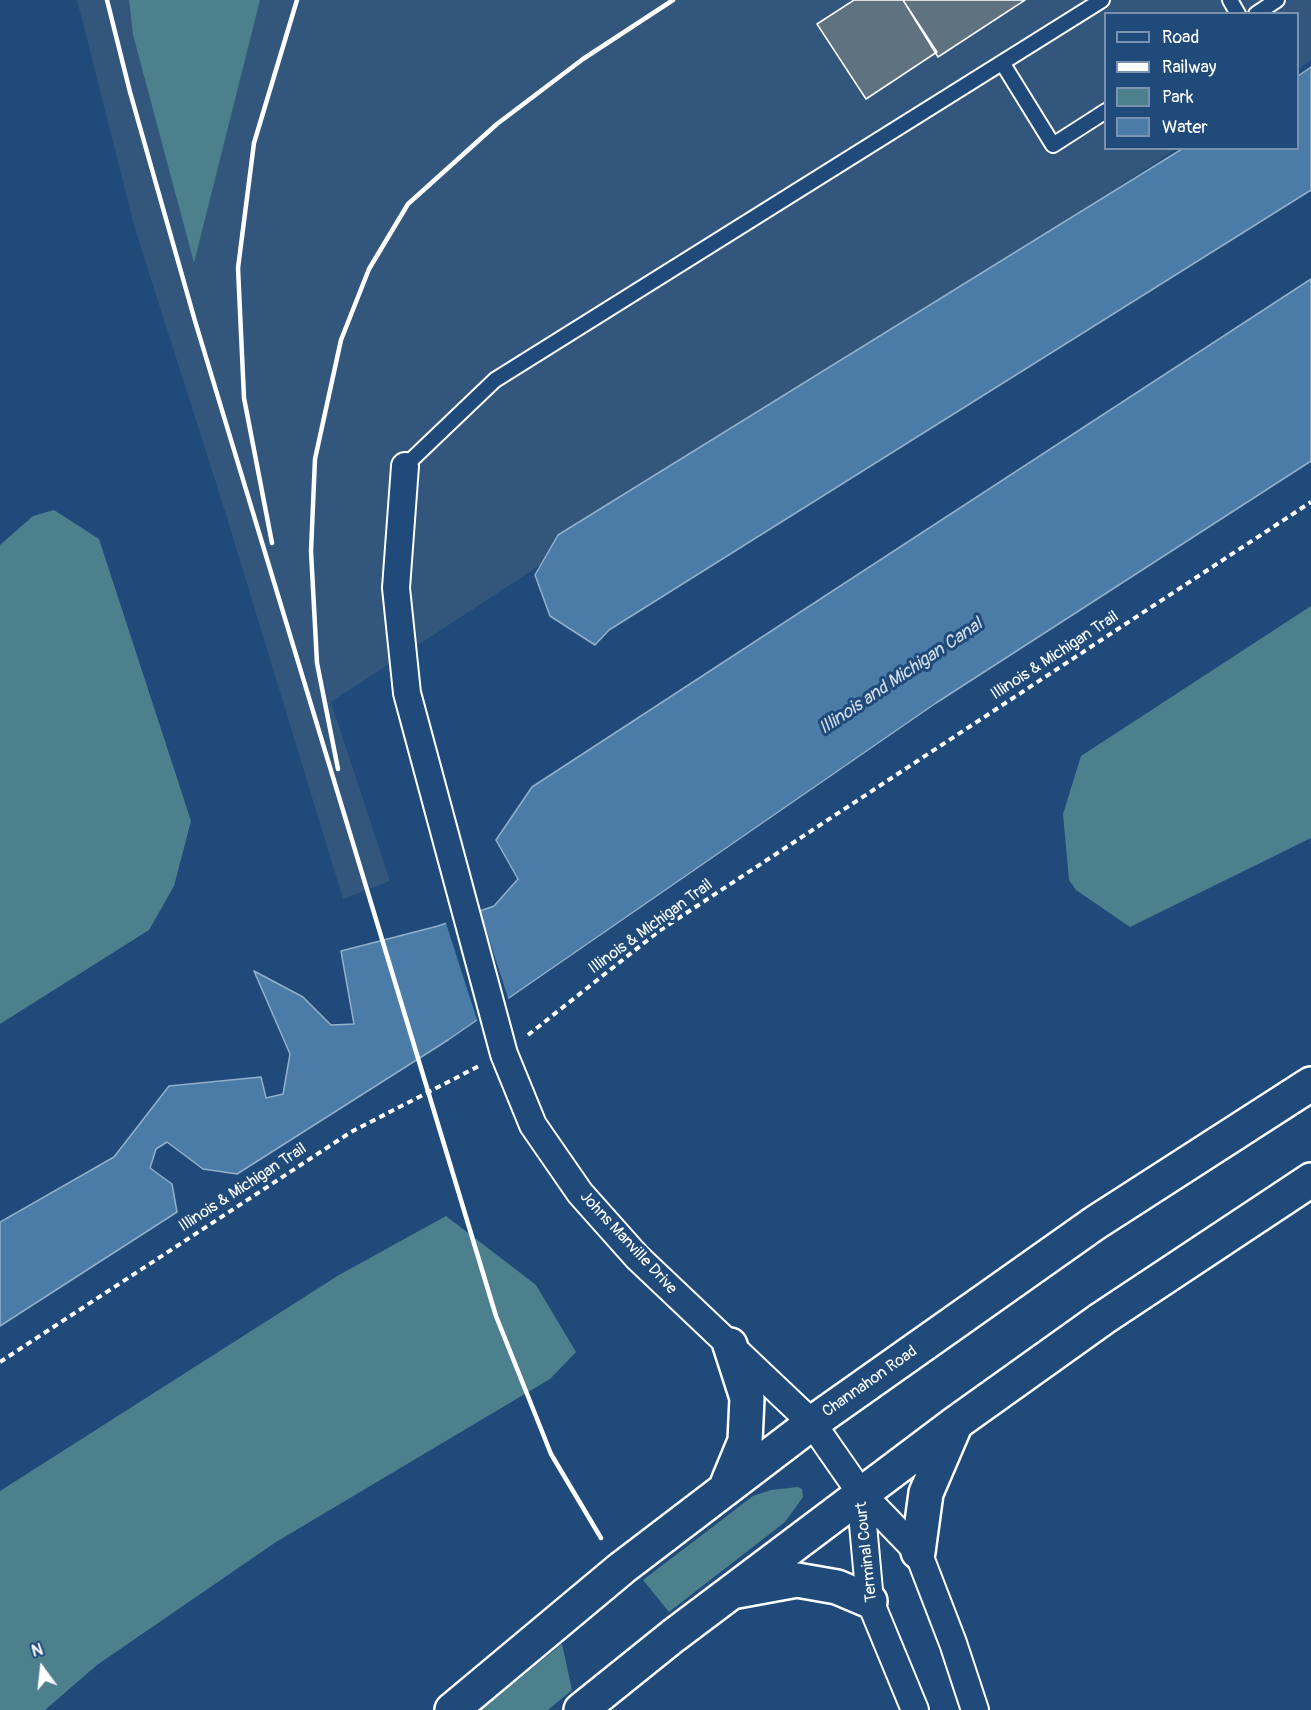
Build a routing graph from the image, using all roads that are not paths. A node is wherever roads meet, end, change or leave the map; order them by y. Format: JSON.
{"nodes":[{"id":1,"x":1102,"y":0,"type":"edge"},
{"id":2,"x":1277,"y":0,"type":"edge"},
{"id":3,"x":1259,"y":12,"type":"edge"},
{"id":4,"x":1003,"y":64,"type":"junction"},
{"id":5,"x":1104,"y":112,"type":"edge"},
{"id":6,"x":405,"y":466,"type":"joint"},
{"id":7,"x":1311,"y":1084,"type":"edge"},
{"id":8,"x":1311,"y":1180,"type":"edge"},
{"id":9,"x":730,"y":1346,"type":"junction"},
{"id":10,"x":812,"y":1423,"type":"junction"},
{"id":11,"x":956,"y":1423,"type":"junction"},
{"id":12,"x":724,"y":1490,"type":"junction"},
{"id":13,"x":861,"y":1492,"type":"junction"},
{"id":14,"x":918,"y":1552,"type":"junction"},
{"id":15,"x":730,"y":1592,"type":"junction"},
{"id":16,"x":870,"y":1601,"type":"junction"},
{"id":17,"x":452,"y":1710,"type":"edge"},
{"id":18,"x":581,"y":1710,"type":"edge"},
{"id":19,"x":915,"y":1710,"type":"edge"},
{"id":20,"x":975,"y":1710,"type":"edge"}],
"edges":[{"from":1,"to":4,"type":"lane"},
{"from":2,"to":3,"type":"lane"},
{"from":4,"to":5,"type":"lane"},
{"from":4,"to":6,"type":"lane"},
{"from":6,"to":9,"type":"street","name":"Johns Manville Drive"},
{"from":7,"to":10,"type":"main road","name":"Channahon Road"},
{"from":8,"to":11,"type":"main road"},
{"from":9,"to":10,"type":"street","name":"Johns Manville Drive"},
{"from":9,"to":12,"type":"main road"},
{"from":10,"to":12,"type":"main road","name":"Channahon Road"},
{"from":10,"to":13,"type":"street","name":"Johns Manville Drive"},
{"from":11,"to":13,"type":"main road"},
{"from":11,"to":14,"type":"main road"},
{"from":12,"to":17,"type":"main road","name":"Channahon Road"},
{"from":13,"to":14,"type":"street","name":"Terminal Court"},
{"from":13,"to":15,"type":"main road"},
{"from":13,"to":16,"type":"street","name":"Terminal Court"},
{"from":14,"to":20,"type":"street","name":"Terminal Court"},
{"from":15,"to":16,"type":"main road"},
{"from":15,"to":18,"type":"main road"},
{"from":16,"to":19,"type":"street","name":"Terminal Court"}]}
